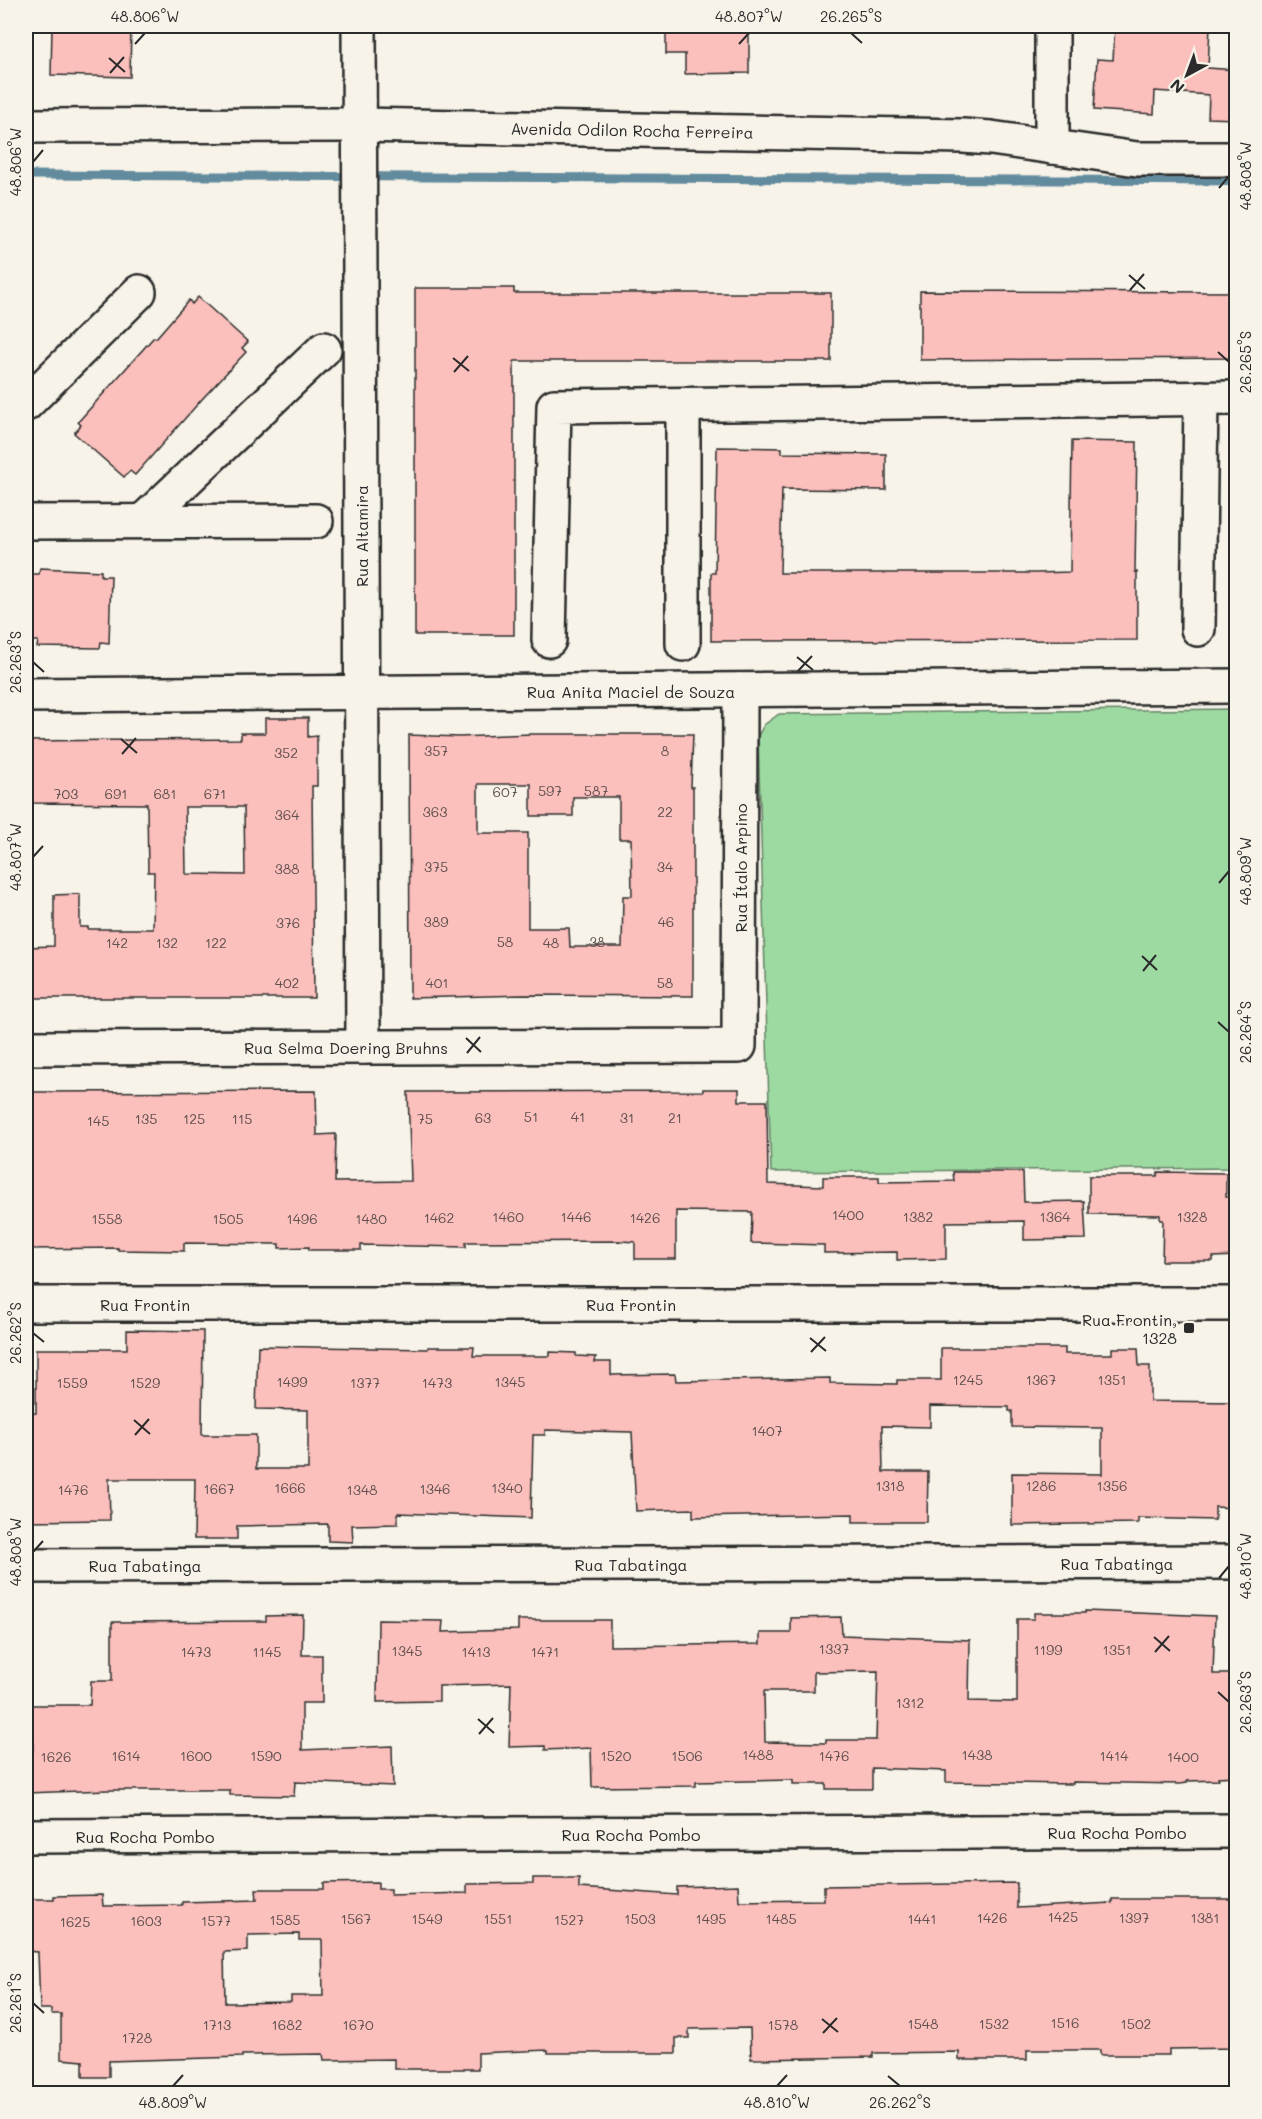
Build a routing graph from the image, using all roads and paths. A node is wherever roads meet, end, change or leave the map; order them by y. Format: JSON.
{"nodes":[{"id":1,"x":359,"y":26,"type":"edge"},
{"id":2,"x":1052,"y":26,"type":"edge"},
{"id":3,"x":359,"y":125,"type":"junction"},
{"id":4,"x":26,"y":126,"type":"edge"},
{"id":5,"x":1052,"y":147,"type":"junction"},
{"id":6,"x":1236,"y":159,"type":"edge"},
{"id":7,"x":139,"y":292,"type":"dead end"},
{"id":8,"x":324,"y":349,"type":"dead end"},
{"id":9,"x":1201,"y":398,"type":"junction"},
{"id":10,"x":1236,"y":398,"type":"edge"},
{"id":11,"x":26,"y":404,"type":"edge"},
{"id":12,"x":683,"y":405,"type":"junction"},
{"id":13,"x":143,"y":521,"type":"junction"},
{"id":14,"x":316,"y":521,"type":"dead end"},
{"id":15,"x":26,"y":522,"type":"edge"},
{"id":16,"x":1198,"y":629,"type":"dead end"},
{"id":17,"x":549,"y":640,"type":"dead end"},
{"id":18,"x":683,"y":644,"type":"dead end"},
{"id":19,"x":1236,"y":686,"type":"edge"},
{"id":20,"x":740,"y":690,"type":"junction"},
{"id":21,"x":361,"y":693,"type":"junction"},
{"id":22,"x":26,"y":695,"type":"edge"},
{"id":23,"x":739,"y":1046,"type":"joint"},
{"id":24,"x":363,"y":1047,"type":"junction"},
{"id":25,"x":26,"y":1048,"type":"edge"},
{"id":26,"x":26,"y":1304,"type":"edge"},
{"id":27,"x":1236,"y":1304,"type":"edge"},
{"id":28,"x":1236,"y":1562,"type":"edge"},
{"id":29,"x":26,"y":1566,"type":"edge"},
{"id":30,"x":1236,"y":1831,"type":"edge"},
{"id":31,"x":26,"y":1836,"type":"edge"}],
"edges":[{"from":1,"to":3,"type":"street","name":"Rua Altamira"},
{"from":2,"to":5,"type":"street"},
{"from":3,"to":4,"type":"street","name":"Avenida Odilon Rocha Ferreira"},
{"from":3,"to":5,"type":"street","name":"Avenida Odilon Rocha Ferreira"},
{"from":3,"to":21,"type":"street","name":"Rua Altamira"},
{"from":5,"to":6,"type":"street","name":"Avenida Odilon Rocha Ferreira"},
{"from":7,"to":11,"type":"street"},
{"from":8,"to":13,"type":"street"},
{"from":9,"to":10,"type":"street"},
{"from":9,"to":12,"type":"street"},
{"from":9,"to":16,"type":"street"},
{"from":12,"to":17,"type":"street"},
{"from":12,"to":18,"type":"street"},
{"from":13,"to":14,"type":"street"},
{"from":13,"to":15,"type":"street"},
{"from":19,"to":20,"type":"street","name":"Rua Anita Maciel de Souza"},
{"from":20,"to":21,"type":"street","name":"Rua Anita Maciel de Souza"},
{"from":20,"to":23,"type":"street","name":"Rua Ítalo Arpino"},
{"from":21,"to":22,"type":"street","name":"Rua Anita Maciel de Souza"},
{"from":21,"to":24,"type":"street","name":"Rua Altamira"},
{"from":23,"to":24,"type":"street","name":"Rua Selma Doering Bruhns"},
{"from":24,"to":25,"type":"street","name":"Rua Selma Doering Bruhns"},
{"from":26,"to":27,"type":"street","name":"Rua Frontin"},
{"from":28,"to":29,"type":"street","name":"Rua Tabatinga"},
{"from":30,"to":31,"type":"street","name":"Rua Rocha Pombo"}]}
